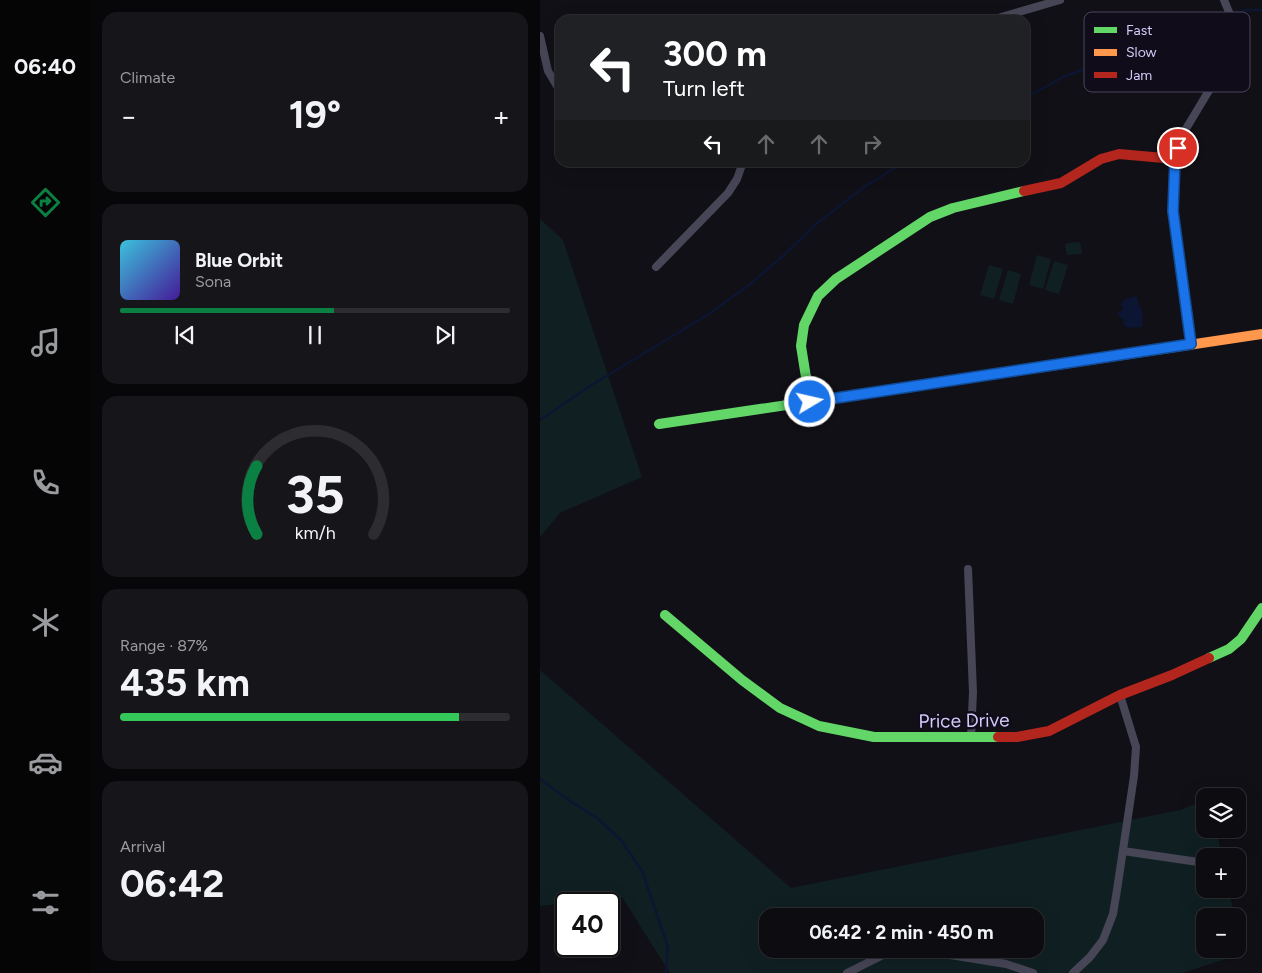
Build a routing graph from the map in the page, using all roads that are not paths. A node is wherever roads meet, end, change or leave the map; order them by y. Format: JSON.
{"nodes":[{"id":1,"x":1060,"y":0,"type":"edge"},
{"id":2,"x":1224,"y":0,"type":"edge"},
{"id":3,"x":1229,"y":12,"type":"edge"},
{"id":4,"x":1008,"y":15,"type":"edge"},
{"id":5,"x":540,"y":36,"type":"edge"},
{"id":6,"x":555,"y":83,"type":"edge"},
{"id":7,"x":1208,"y":92,"type":"edge"},
{"id":8,"x":1175,"y":159,"type":"junction"},
{"id":9,"x":741,"y":167,"type":"edge"},
{"id":10,"x":656,"y":267,"type":"dead end"},
{"id":11,"x":1262,"y":334,"type":"edge"},
{"id":12,"x":1191,"y":344,"type":"junction"},
{"id":13,"x":810,"y":402,"type":"junction"},
{"id":14,"x":659,"y":424,"type":"dead end"},
{"id":15,"x":968,"y":569,"type":"dead end"},
{"id":16,"x":1262,"y":608,"type":"edge"},
{"id":17,"x":666,"y":615,"type":"dead end"},
{"id":18,"x":1120,"y":695,"type":"junction"},
{"id":19,"x":971,"y":737,"type":"junction"},
{"id":20,"x":1123,"y":852,"type":"junction"},
{"id":21,"x":1196,"y":862,"type":"edge"},
{"id":22,"x":847,"y":973,"type":"edge"},
{"id":23,"x":1033,"y":973,"type":"edge"},
{"id":24,"x":1073,"y":973,"type":"edge"}],
"edges":[{"from":1,"to":4,"type":"street"},
{"from":2,"to":3,"type":"street"},
{"from":5,"to":6,"type":"street"},
{"from":7,"to":8,"type":"street"},
{"from":8,"to":12,"type":"street"},
{"from":8,"to":13,"type":"street"},
{"from":9,"to":10,"type":"street"},
{"from":11,"to":12,"type":"street"},
{"from":12,"to":13,"type":"street"},
{"from":13,"to":14,"type":"street"},
{"from":15,"to":19,"type":"street"},
{"from":16,"to":18,"type":"street","name":"Price Drive"},
{"from":17,"to":19,"type":"street","name":"Price Drive"},
{"from":18,"to":19,"type":"street","name":"Price Drive"},
{"from":18,"to":20,"type":"street"},
{"from":20,"to":21,"type":"street"},
{"from":20,"to":24,"type":"street"},
{"from":22,"to":23,"type":"street"}]}
